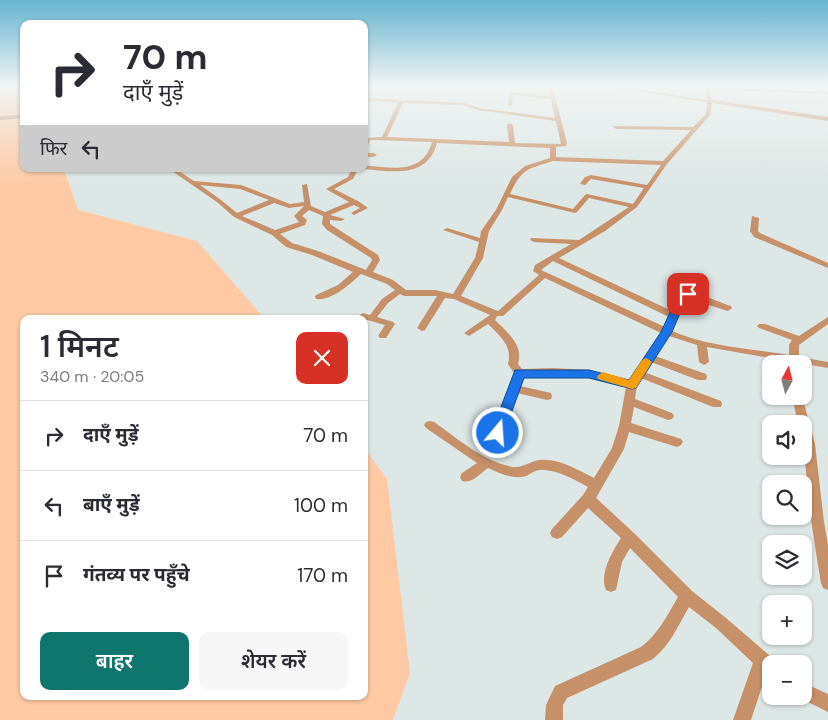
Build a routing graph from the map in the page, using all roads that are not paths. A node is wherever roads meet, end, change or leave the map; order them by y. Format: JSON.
{"nodes":[{"id":1,"x":393,"y":119,"type":"edge"},
{"id":2,"x":549,"y":119,"type":"edge"},
{"id":3,"x":704,"y":119,"type":"edge"},
{"id":4,"x":559,"y":120,"type":"joint"},
{"id":5,"x":510,"y":125,"type":"dead end"},
{"id":6,"x":616,"y":127,"type":"dead end"},
{"id":7,"x":695,"y":129,"type":"junction"},
{"id":8,"x":384,"y":138,"type":"junction"},
{"id":9,"x":368,"y":140,"type":"edge"},
{"id":10,"x":435,"y":140,"type":"junction"},
{"id":11,"x":512,"y":144,"type":"junction"},
{"id":12,"x":553,"y":146,"type":"junction"},
{"id":13,"x":368,"y":155,"type":"edge"},
{"id":14,"x":374,"y":155,"type":"dead end"},
{"id":15,"x":553,"y":159,"type":"junction"},
{"id":16,"x":666,"y":163,"type":"junction"},
{"id":17,"x":368,"y":167,"type":"edge"},
{"id":18,"x":176,"y":172,"type":"edge"},
{"id":19,"x":354,"y":172,"type":"edge"},
{"id":20,"x":193,"y":183,"type":"junction"},
{"id":21,"x":583,"y":184,"type":"dead end"},
{"id":22,"x":306,"y":185,"type":"dead end"},
{"id":23,"x":649,"y":187,"type":"junction"},
{"id":24,"x":506,"y":195,"type":"junction"},
{"id":25,"x":275,"y":200,"type":"junction"},
{"id":26,"x":356,"y":202,"type":"junction"},
{"id":27,"x":308,"y":205,"type":"junction"},
{"id":28,"x":635,"y":206,"type":"junction"},
{"id":29,"x":354,"y":213,"type":"dead end"},
{"id":30,"x":236,"y":216,"type":"junction"},
{"id":31,"x":326,"y":216,"type":"junction"},
{"id":32,"x":755,"y":218,"type":"dead end"},
{"id":33,"x":341,"y":219,"type":"dead end"},
{"id":34,"x":447,"y":230,"type":"dead end"},
{"id":35,"x":275,"y":233,"type":"junction"},
{"id":36,"x":482,"y":240,"type":"junction"},
{"id":37,"x":534,"y":240,"type":"dead end"},
{"id":38,"x":580,"y":242,"type":"junction"},
{"id":39,"x":553,"y":258,"type":"junction"},
{"id":40,"x":828,"y":266,"type":"edge"},
{"id":41,"x":364,"y":272,"type":"junction"},
{"id":42,"x":544,"y":275,"type":"junction"},
{"id":43,"x":400,"y":290,"type":"junction"},
{"id":44,"x":443,"y":294,"type":"junction"},
{"id":45,"x":319,"y":297,"type":"dead end"},
{"id":46,"x":456,"y":297,"type":"junction"},
{"id":47,"x":728,"y":308,"type":"dead end"},
{"id":48,"x":673,"y":315,"type":"junction"},
{"id":49,"x":493,"y":317,"type":"junction"},
{"id":50,"x":828,"y":320,"type":"edge"},
{"id":51,"x":762,"y":326,"type":"dead end"},
{"id":52,"x":422,"y":328,"type":"dead end"},
{"id":53,"x":667,"y":332,"type":"junction"},
{"id":54,"x":469,"y":333,"type":"dead end"},
{"id":55,"x":382,"y":336,"type":"dead end"},
{"id":56,"x":799,"y":339,"type":"junction"},
{"id":57,"x":702,"y":343,"type":"junction"},
{"id":58,"x":764,"y":355,"type":"edge"},
{"id":59,"x":791,"y":355,"type":"edge"},
{"id":60,"x":650,"y":358,"type":"junction"},
{"id":61,"x":704,"y":362,"type":"dead end"},
{"id":62,"x":812,"y":363,"type":"edge"},
{"id":63,"x":828,"y":365,"type":"edge"},
{"id":64,"x":519,"y":373,"type":"junction"},
{"id":65,"x":638,"y":373,"type":"junction"},
{"id":66,"x":702,"y":377,"type":"dead end"},
{"id":67,"x":632,"y":385,"type":"junction"},
{"id":68,"x":513,"y":388,"type":"junction"},
{"id":69,"x":547,"y":396,"type":"dead end"},
{"id":70,"x":629,"y":401,"type":"junction"},
{"id":71,"x":716,"y":404,"type":"dead end"},
{"id":72,"x":799,"y":405,"type":"edge"},
{"id":73,"x":668,"y":416,"type":"dead end"},
{"id":74,"x":430,"y":425,"type":"dead end"},
{"id":75,"x":625,"y":426,"type":"junction"},
{"id":76,"x":498,"y":433,"type":"dead end"},
{"id":77,"x":677,"y":442,"type":"dead end"},
{"id":78,"x":486,"y":463,"type":"junction"},
{"id":79,"x":466,"y":477,"type":"dead end"},
{"id":80,"x":596,"y":485,"type":"junction"},
{"id":81,"x":588,"y":499,"type":"junction"},
{"id":82,"x":823,"y":531,"type":"edge"},
{"id":83,"x":557,"y":533,"type":"dead end"},
{"id":84,"x":629,"y":536,"type":"junction"},
{"id":85,"x":828,"y":583,"type":"edge"},
{"id":86,"x":611,"y":585,"type":"dead end"},
{"id":87,"x":687,"y":596,"type":"junction"},
{"id":88,"x":762,"y":660,"type":"edge"},
{"id":89,"x":762,"y":675,"type":"edge"},
{"id":90,"x":812,"y":695,"type":"edge"},
{"id":91,"x":828,"y":703,"type":"edge"},
{"id":92,"x":554,"y":720,"type":"edge"},
{"id":93,"x":742,"y":720,"type":"edge"}],
"edges":[{"from":1,"to":8,"type":"street"},
{"from":2,"to":4,"type":"street"},
{"from":3,"to":7,"type":"street"},
{"from":4,"to":12,"type":"street"},
{"from":5,"to":11,"type":"street"},
{"from":6,"to":7,"type":"street"},
{"from":7,"to":16,"type":"street"},
{"from":8,"to":9,"type":"street"},
{"from":8,"to":10,"type":"street"},
{"from":10,"to":11,"type":"street"},
{"from":10,"to":17,"type":"street"},
{"from":11,"to":12,"type":"street"},
{"from":12,"to":15,"type":"street"},
{"from":13,"to":14,"type":"street"},
{"from":15,"to":16,"type":"street"},
{"from":15,"to":24,"type":"street"},
{"from":16,"to":23,"type":"street"},
{"from":18,"to":20,"type":"street"},
{"from":19,"to":26,"type":"street"},
{"from":20,"to":25,"type":"street"},
{"from":20,"to":30,"type":"street"},
{"from":21,"to":23,"type":"street"},
{"from":22,"to":27,"type":"street"},
{"from":23,"to":28,"type":"street"},
{"from":24,"to":28,"type":"street"},
{"from":24,"to":36,"type":"street"},
{"from":25,"to":27,"type":"street"},
{"from":25,"to":30,"type":"street"},
{"from":26,"to":29,"type":"street"},
{"from":26,"to":31,"type":"street"},
{"from":27,"to":31,"type":"street"},
{"from":27,"to":35,"type":"street"},
{"from":28,"to":38,"type":"street"},
{"from":30,"to":35,"type":"street"},
{"from":31,"to":33,"type":"street"},
{"from":31,"to":41,"type":"street"},
{"from":32,"to":40,"type":"street"},
{"from":34,"to":36,"type":"street"},
{"from":35,"to":41,"type":"street"},
{"from":36,"to":46,"type":"street"},
{"from":37,"to":38,"type":"street"},
{"from":38,"to":39,"type":"street"},
{"from":39,"to":42,"type":"street"},
{"from":39,"to":48,"type":"street"},
{"from":41,"to":43,"type":"street"},
{"from":41,"to":45,"type":"street"},
{"from":42,"to":49,"type":"street"},
{"from":42,"to":53,"type":"street"},
{"from":43,"to":44,"type":"street"},
{"from":43,"to":55,"type":"street"},
{"from":44,"to":46,"type":"street"},
{"from":44,"to":52,"type":"street"},
{"from":46,"to":49,"type":"street"},
{"from":47,"to":48,"type":"street"},
{"from":48,"to":53,"type":"street"},
{"from":49,"to":54,"type":"street"},
{"from":49,"to":64,"type":"street"},
{"from":50,"to":56,"type":"street"},
{"from":51,"to":56,"type":"street"},
{"from":53,"to":57,"type":"street"},
{"from":53,"to":60,"type":"street"},
{"from":56,"to":59,"type":"street"},
{"from":57,"to":58,"type":"street"},
{"from":57,"to":61,"type":"street"},
{"from":60,"to":65,"type":"street"},
{"from":60,"to":66,"type":"street"},
{"from":62,"to":63,"type":"street"},
{"from":64,"to":67,"type":"street"},
{"from":64,"to":68,"type":"street"},
{"from":65,"to":67,"type":"street"},
{"from":65,"to":71,"type":"street"},
{"from":67,"to":70,"type":"street"},
{"from":68,"to":69,"type":"street"},
{"from":68,"to":76,"type":"street"},
{"from":70,"to":73,"type":"street"},
{"from":70,"to":75,"type":"street"},
{"from":72,"to":82,"type":"street"},
{"from":74,"to":78,"type":"street"},
{"from":75,"to":77,"type":"street"},
{"from":75,"to":80,"type":"street"},
{"from":78,"to":79,"type":"street"},
{"from":78,"to":80,"type":"street"},
{"from":80,"to":81,"type":"street"},
{"from":81,"to":83,"type":"street"},
{"from":81,"to":84,"type":"street"},
{"from":82,"to":85,"type":"street"},
{"from":84,"to":86,"type":"street"},
{"from":84,"to":87,"type":"street"},
{"from":87,"to":88,"type":"street"},
{"from":87,"to":92,"type":"street"},
{"from":89,"to":93,"type":"street"},
{"from":90,"to":91,"type":"street"}]}
